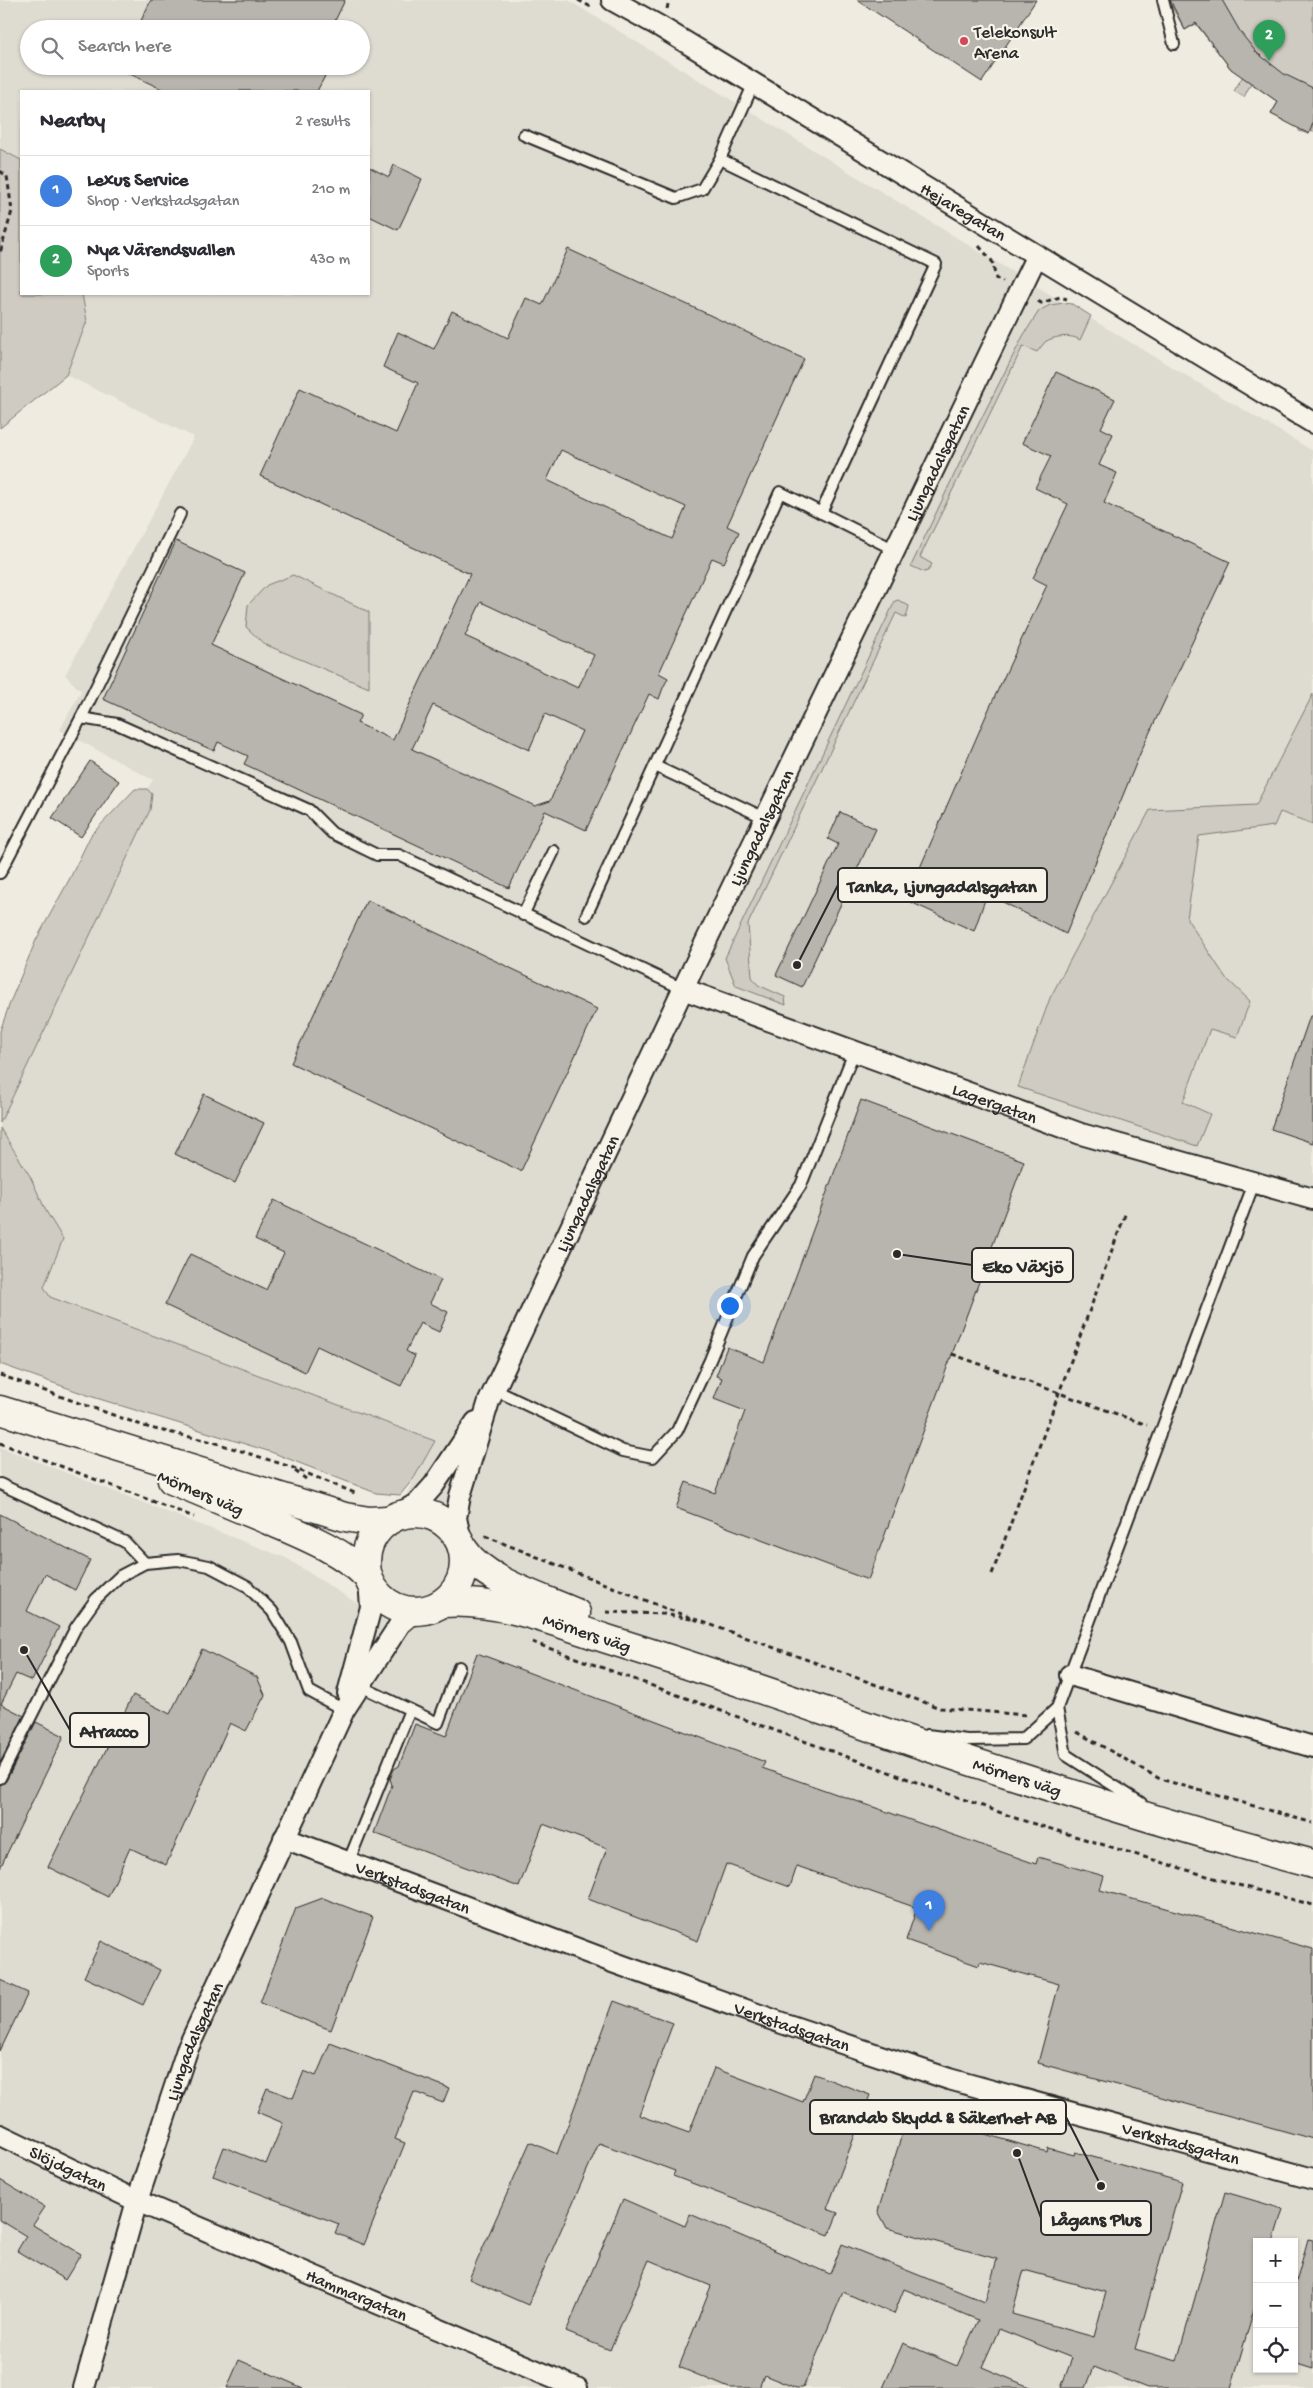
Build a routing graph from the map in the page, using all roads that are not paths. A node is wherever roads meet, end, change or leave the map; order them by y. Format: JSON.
{"nodes":[{"id":1,"x":612,"y":0,"type":"edge"},
{"id":2,"x":1163,"y":0,"type":"edge"},
{"id":3,"x":1174,"y":44,"type":"dead end"},
{"id":4,"x":754,"y":83,"type":"junction"},
{"id":5,"x":524,"y":135,"type":"dead end"},
{"id":6,"x":720,"y":159,"type":"junction"},
{"id":7,"x":1036,"y":257,"type":"junction"},
{"id":8,"x":1313,"y":423,"type":"edge"},
{"id":9,"x":821,"y":513,"type":"junction"},
{"id":10,"x":180,"y":514,"type":"dead end"},
{"id":11,"x":895,"y":550,"type":"junction"},
{"id":12,"x":80,"y":718,"type":"junction"},
{"id":13,"x":655,"y":766,"type":"junction"},
{"id":14,"x":767,"y":819,"type":"junction"},
{"id":15,"x":554,"y":851,"type":"dead end"},
{"id":16,"x":0,"y":873,"type":"edge"},
{"id":17,"x":523,"y":915,"type":"junction"},
{"id":18,"x":586,"y":916,"type":"dead end"},
{"id":19,"x":683,"y":989,"type":"junction"},
{"id":20,"x":854,"y":1052,"type":"junction"},
{"id":21,"x":1254,"y":1182,"type":"junction"},
{"id":22,"x":1313,"y":1199,"type":"edge"},
{"id":23,"x":492,"y":1396,"type":"junction"},
{"id":24,"x":0,"y":1410,"type":"edge"},
{"id":25,"x":28,"y":1420,"type":"junction"},
{"id":26,"x":0,"y":1484,"type":"edge"},
{"id":27,"x":391,"y":1518,"type":"junction"},
{"id":28,"x":468,"y":1541,"type":"junction"},
{"id":29,"x":145,"y":1563,"type":"junction"},
{"id":30,"x":368,"y":1578,"type":"junction"},
{"id":31,"x":443,"y":1603,"type":"junction"},
{"id":32,"x":415,"y":1611,"type":"junction"},
{"id":33,"x":459,"y":1667,"type":"dead end"},
{"id":34,"x":1070,"y":1675,"type":"junction"},
{"id":35,"x":727,"y":1677,"type":"junction"},
{"id":36,"x":360,"y":1686,"type":"junction"},
{"id":37,"x":1057,"y":1708,"type":"junction"},
{"id":38,"x":344,"y":1710,"type":"junction"},
{"id":39,"x":410,"y":1710,"type":"junction"},
{"id":40,"x":870,"y":1728,"type":"junction"},
{"id":41,"x":1313,"y":1747,"type":"edge"},
{"id":42,"x":0,"y":1778,"type":"edge"},
{"id":43,"x":284,"y":1838,"type":"junction"},
{"id":44,"x":1241,"y":1844,"type":"junction"},
{"id":45,"x":348,"y":1862,"type":"junction"},
{"id":46,"x":1313,"y":1864,"type":"edge"},
{"id":47,"x":0,"y":2136,"type":"edge"},
{"id":48,"x":1313,"y":2179,"type":"edge"},
{"id":49,"x":137,"y":2200,"type":"junction"},
{"id":50,"x":84,"y":2388,"type":"edge"},
{"id":51,"x":577,"y":2388,"type":"edge"}],
"edges":[{"from":1,"to":4,"type":"street","name":"Hejaregatan"},
{"from":2,"to":3,"type":"lane"},
{"from":4,"to":6,"type":"lane"},
{"from":4,"to":7,"type":"street","name":"Hejaregatan"},
{"from":5,"to":6,"type":"lane"},
{"from":6,"to":9,"type":"lane"},
{"from":7,"to":8,"type":"street","name":"Hejaregatan"},
{"from":7,"to":11,"type":"street","name":"Ljungadalsgatan"},
{"from":9,"to":11,"type":"lane"},
{"from":9,"to":13,"type":"lane"},
{"from":10,"to":12,"type":"lane"},
{"from":11,"to":14,"type":"street","name":"Ljungadalsgatan"},
{"from":12,"to":16,"type":"lane"},
{"from":12,"to":17,"type":"lane"},
{"from":13,"to":14,"type":"lane"},
{"from":13,"to":18,"type":"lane"},
{"from":14,"to":19,"type":"street","name":"Ljungadalsgatan"},
{"from":15,"to":17,"type":"lane"},
{"from":17,"to":19,"type":"lane"},
{"from":19,"to":20,"type":"street","name":"Lagergatan"},
{"from":19,"to":23,"type":"street","name":"Ljungadalsgatan"},
{"from":20,"to":21,"type":"street","name":"Lagergatan"},
{"from":20,"to":23,"type":"lane"},
{"from":21,"to":22,"type":"street","name":"Lagergatan"},
{"from":21,"to":34,"type":"lane"},
{"from":23,"to":27,"type":"street","name":"Ljungadalsgatan"},
{"from":23,"to":28,"type":"street","name":"Ljungadalsgatan"},
{"from":24,"to":25,"type":"main road","name":"Mörners väg"},
{"from":25,"to":27,"type":"main road","name":"Mörners väg"},
{"from":25,"to":30,"type":"main road","name":"Mörners väg"},
{"from":26,"to":29,"type":"lane"},
{"from":27,"to":28,"type":"main road"},
{"from":27,"to":30,"type":"main road"},
{"from":28,"to":31,"type":"main road"},
{"from":28,"to":35,"type":"main road","name":"Mörners väg"},
{"from":29,"to":38,"type":"lane"},
{"from":29,"to":42,"type":"lane"},
{"from":30,"to":32,"type":"main road"},
{"from":30,"to":38,"type":"street","name":"Ljungadalsgatan"},
{"from":31,"to":32,"type":"main road"},
{"from":31,"to":35,"type":"main road","name":"Mörners väg"},
{"from":32,"to":36,"type":"street","name":"Ljungadalsgatan"},
{"from":33,"to":39,"type":"lane"},
{"from":34,"to":37,"type":"lane"},
{"from":34,"to":41,"type":"street"},
{"from":35,"to":40,"type":"main road","name":"Mörners väg"},
{"from":36,"to":38,"type":"street","name":"Ljungadalsgatan"},
{"from":36,"to":39,"type":"lane"},
{"from":37,"to":40,"type":"lane"},
{"from":37,"to":44,"type":"lane"},
{"from":38,"to":43,"type":"street","name":"Ljungadalsgatan"},
{"from":39,"to":45,"type":"lane"},
{"from":40,"to":44,"type":"main road","name":"Mörners väg"},
{"from":43,"to":45,"type":"street","name":"Verkstadsgatan"},
{"from":43,"to":49,"type":"street","name":"Ljungadalsgatan"},
{"from":44,"to":46,"type":"main road","name":"Mörners väg"},
{"from":45,"to":48,"type":"street","name":"Verkstadsgatan"},
{"from":47,"to":49,"type":"street","name":"Slöjdgatan"},
{"from":49,"to":50,"type":"street","name":"Ljungadalsgatan"},
{"from":49,"to":51,"type":"street","name":"Hammargatan"}]}
